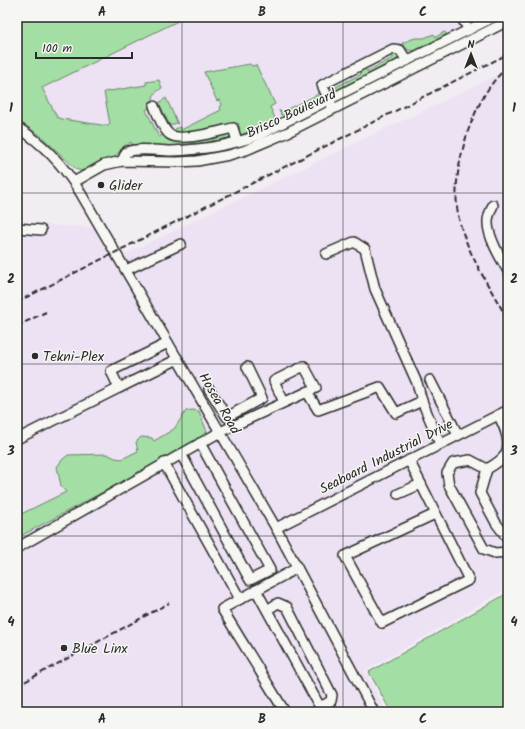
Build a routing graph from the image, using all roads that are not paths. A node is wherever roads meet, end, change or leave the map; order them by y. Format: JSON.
{"nodes":[{"id":1,"x":461,"y":17,"type":"edge"},
{"id":2,"x":494,"y":17,"type":"edge"},
{"id":3,"x":508,"y":21,"type":"edge"},
{"id":4,"x":469,"y":30,"type":"junction"},
{"id":5,"x":407,"y":61,"type":"junction"},
{"id":6,"x":332,"y":105,"type":"junction"},
{"id":7,"x":154,"y":106,"type":"dead end"},
{"id":8,"x":17,"y":127,"type":"edge"},
{"id":9,"x":237,"y":141,"type":"junction"},
{"id":10,"x":122,"y":161,"type":"junction"},
{"id":11,"x":74,"y":182,"type":"junction"},
{"id":12,"x":493,"y":205,"type":"dead end"},
{"id":13,"x":17,"y":228,"type":"edge"},
{"id":14,"x":41,"y":230,"type":"dead end"},
{"id":15,"x":181,"y":244,"type":"dead end"},
{"id":16,"x":326,"y":254,"type":"dead end"},
{"id":17,"x":126,"y":270,"type":"junction"},
{"id":18,"x":508,"y":272,"type":"edge"},
{"id":19,"x":168,"y":343,"type":"junction"},
{"id":20,"x":178,"y":359,"type":"junction"},
{"id":21,"x":247,"y":367,"type":"dead end"},
{"id":22,"x":430,"y":380,"type":"dead end"},
{"id":23,"x":119,"y":388,"type":"junction"},
{"id":24,"x":209,"y":389,"type":"dead end"},
{"id":25,"x":307,"y":392,"type":"junction"},
{"id":26,"x":422,"y":401,"type":"junction"},
{"id":27,"x":284,"y":402,"type":"junction"},
{"id":28,"x":508,"y":410,"type":"edge"},
{"id":29,"x":237,"y":412,"type":"junction"},
{"id":30,"x":498,"y":415,"type":"junction"},
{"id":31,"x":243,"y":422,"type":"junction"},
{"id":32,"x":220,"y":432,"type":"junction"},
{"id":33,"x":458,"y":435,"type":"junction"},
{"id":34,"x":17,"y":439,"type":"edge"},
{"id":35,"x":200,"y":443,"type":"junction"},
{"id":36,"x":440,"y":444,"type":"junction"},
{"id":37,"x":180,"y":454,"type":"junction"},
{"id":38,"x":410,"y":460,"type":"junction"},
{"id":39,"x":164,"y":463,"type":"junction"},
{"id":40,"x":487,"y":469,"type":"junction"},
{"id":41,"x":421,"y":484,"type":"junction"},
{"id":42,"x":398,"y":494,"type":"dead end"},
{"id":43,"x":435,"y":514,"type":"junction"},
{"id":44,"x":276,"y":528,"type":"junction"},
{"id":45,"x":508,"y":539,"type":"edge"},
{"id":46,"x":17,"y":548,"type":"edge"},
{"id":47,"x":508,"y":552,"type":"edge"},
{"id":48,"x":297,"y":568,"type":"junction"},
{"id":49,"x":256,"y":590,"type":"junction"},
{"id":50,"x":240,"y":599,"type":"junction"},
{"id":51,"x":267,"y":610,"type":"junction"},
{"id":52,"x":321,"y":710,"type":"edge"},
{"id":53,"x":284,"y":712,"type":"edge"},
{"id":54,"x":374,"y":712,"type":"edge"}],
"edges":[{"from":1,"to":4,"type":"street"},
{"from":2,"to":4,"type":"street"},
{"from":3,"to":6,"type":"street","name":"Brisco Boulevard"},
{"from":4,"to":5,"type":"street"},
{"from":5,"to":6,"type":"street"},
{"from":5,"to":6,"type":"street"},
{"from":6,"to":9,"type":"street"},
{"from":6,"to":10,"type":"street","name":"Brisco Boulevard"},
{"from":7,"to":9,"type":"street"},
{"from":8,"to":11,"type":"street","name":"Hosea Road"},
{"from":9,"to":10,"type":"street"},
{"from":10,"to":11,"type":"street","name":"Brisco Boulevard"},
{"from":11,"to":17,"type":"street","name":"Hosea Road"},
{"from":12,"to":18,"type":"street"},
{"from":13,"to":14,"type":"street"},
{"from":15,"to":17,"type":"street"},
{"from":16,"to":26,"type":"street"},
{"from":17,"to":19,"type":"street","name":"Hosea Road"},
{"from":19,"to":20,"type":"street","name":"Hosea Road"},
{"from":19,"to":23,"type":"street"},
{"from":20,"to":23,"type":"street"},
{"from":20,"to":32,"type":"street","name":"Hosea Road"},
{"from":21,"to":29,"type":"street"},
{"from":22,"to":33,"type":"street"},
{"from":23,"to":34,"type":"street"},
{"from":24,"to":29,"type":"street"},
{"from":25,"to":26,"type":"street"},
{"from":25,"to":27,"type":"street"},
{"from":25,"to":27,"type":"street"},
{"from":26,"to":36,"type":"street"},
{"from":27,"to":31,"type":"street"},
{"from":28,"to":30,"type":"street","name":"Seaboard Industrial Drive"},
{"from":29,"to":31,"type":"street"},
{"from":30,"to":33,"type":"street","name":"Seaboard Industrial Drive"},
{"from":30,"to":40,"type":"street"},
{"from":31,"to":32,"type":"street"},
{"from":32,"to":35,"type":"street"},
{"from":32,"to":44,"type":"street","name":"Hosea Road"},
{"from":33,"to":36,"type":"street","name":"Seaboard Industrial Drive"},
{"from":35,"to":37,"type":"street"},
{"from":35,"to":37,"type":"street"},
{"from":36,"to":38,"type":"street","name":"Seaboard Industrial Drive"},
{"from":37,"to":39,"type":"street"},
{"from":38,"to":41,"type":"street"},
{"from":38,"to":44,"type":"street","name":"Seaboard Industrial Drive"},
{"from":39,"to":46,"type":"street"},
{"from":39,"to":50,"type":"street"},
{"from":40,"to":45,"type":"street"},
{"from":40,"to":47,"type":"street"},
{"from":41,"to":42,"type":"street"},
{"from":41,"to":43,"type":"street"},
{"from":43,"to":43,"type":"street"},
{"from":44,"to":48,"type":"street","name":"Hosea Road"},
{"from":48,"to":49,"type":"street"},
{"from":48,"to":54,"type":"street","name":"Hosea Road"},
{"from":49,"to":50,"type":"street"},
{"from":49,"to":51,"type":"street"},
{"from":50,"to":53,"type":"street"},
{"from":51,"to":52,"type":"street"},
{"from":51,"to":52,"type":"street"}]}
